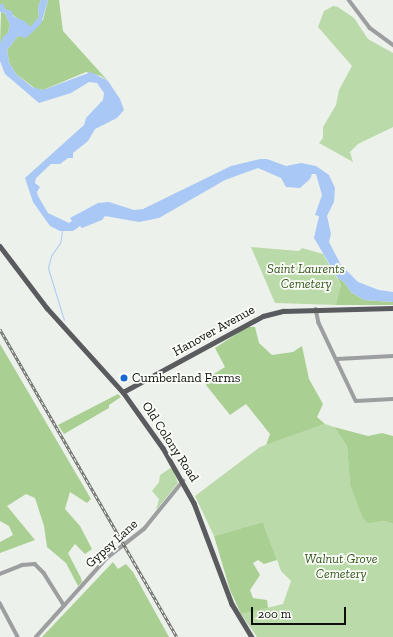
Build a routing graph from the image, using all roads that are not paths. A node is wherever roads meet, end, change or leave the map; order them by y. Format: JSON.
{"nodes":[{"id":1,"x":349,"y":0,"type":"edge"},
{"id":2,"x":393,"y":45,"type":"edge"},
{"id":3,"x":0,"y":246,"type":"edge"},
{"id":4,"x":393,"y":308,"type":"edge"},
{"id":5,"x":316,"y":310,"type":"junction"},
{"id":6,"x":393,"y":356,"type":"edge"},
{"id":7,"x":337,"y":359,"type":"junction"},
{"id":8,"x":124,"y":392,"type":"junction"},
{"id":9,"x":393,"y":399,"type":"edge"},
{"id":10,"x":183,"y":481,"type":"junction"},
{"id":11,"x":0,"y":574,"type":"edge"},
{"id":12,"x":0,"y":603,"type":"edge"},
{"id":13,"x":64,"y":606,"type":"junction"},
{"id":14,"x":18,"y":637,"type":"edge"},
{"id":15,"x":36,"y":637,"type":"edge"},
{"id":16,"x":252,"y":637,"type":"edge"}],
"edges":[{"from":1,"to":2,"type":"street"},
{"from":3,"to":8,"type":"main road","name":"Old Colony Road"},
{"from":4,"to":5,"type":"main road","name":"Hanover Avenue"},
{"from":5,"to":7,"type":"street"},
{"from":5,"to":8,"type":"main road","name":"Hanover Avenue"},
{"from":6,"to":7,"type":"street"},
{"from":7,"to":9,"type":"street"},
{"from":8,"to":10,"type":"main road","name":"Old Colony Road"},
{"from":10,"to":13,"type":"street","name":"Gypsy Lane"},
{"from":10,"to":16,"type":"main road","name":"Old Colony Road"},
{"from":11,"to":13,"type":"street"},
{"from":12,"to":14,"type":"street"},
{"from":13,"to":15,"type":"street","name":"Gypsy Lane"}]}
